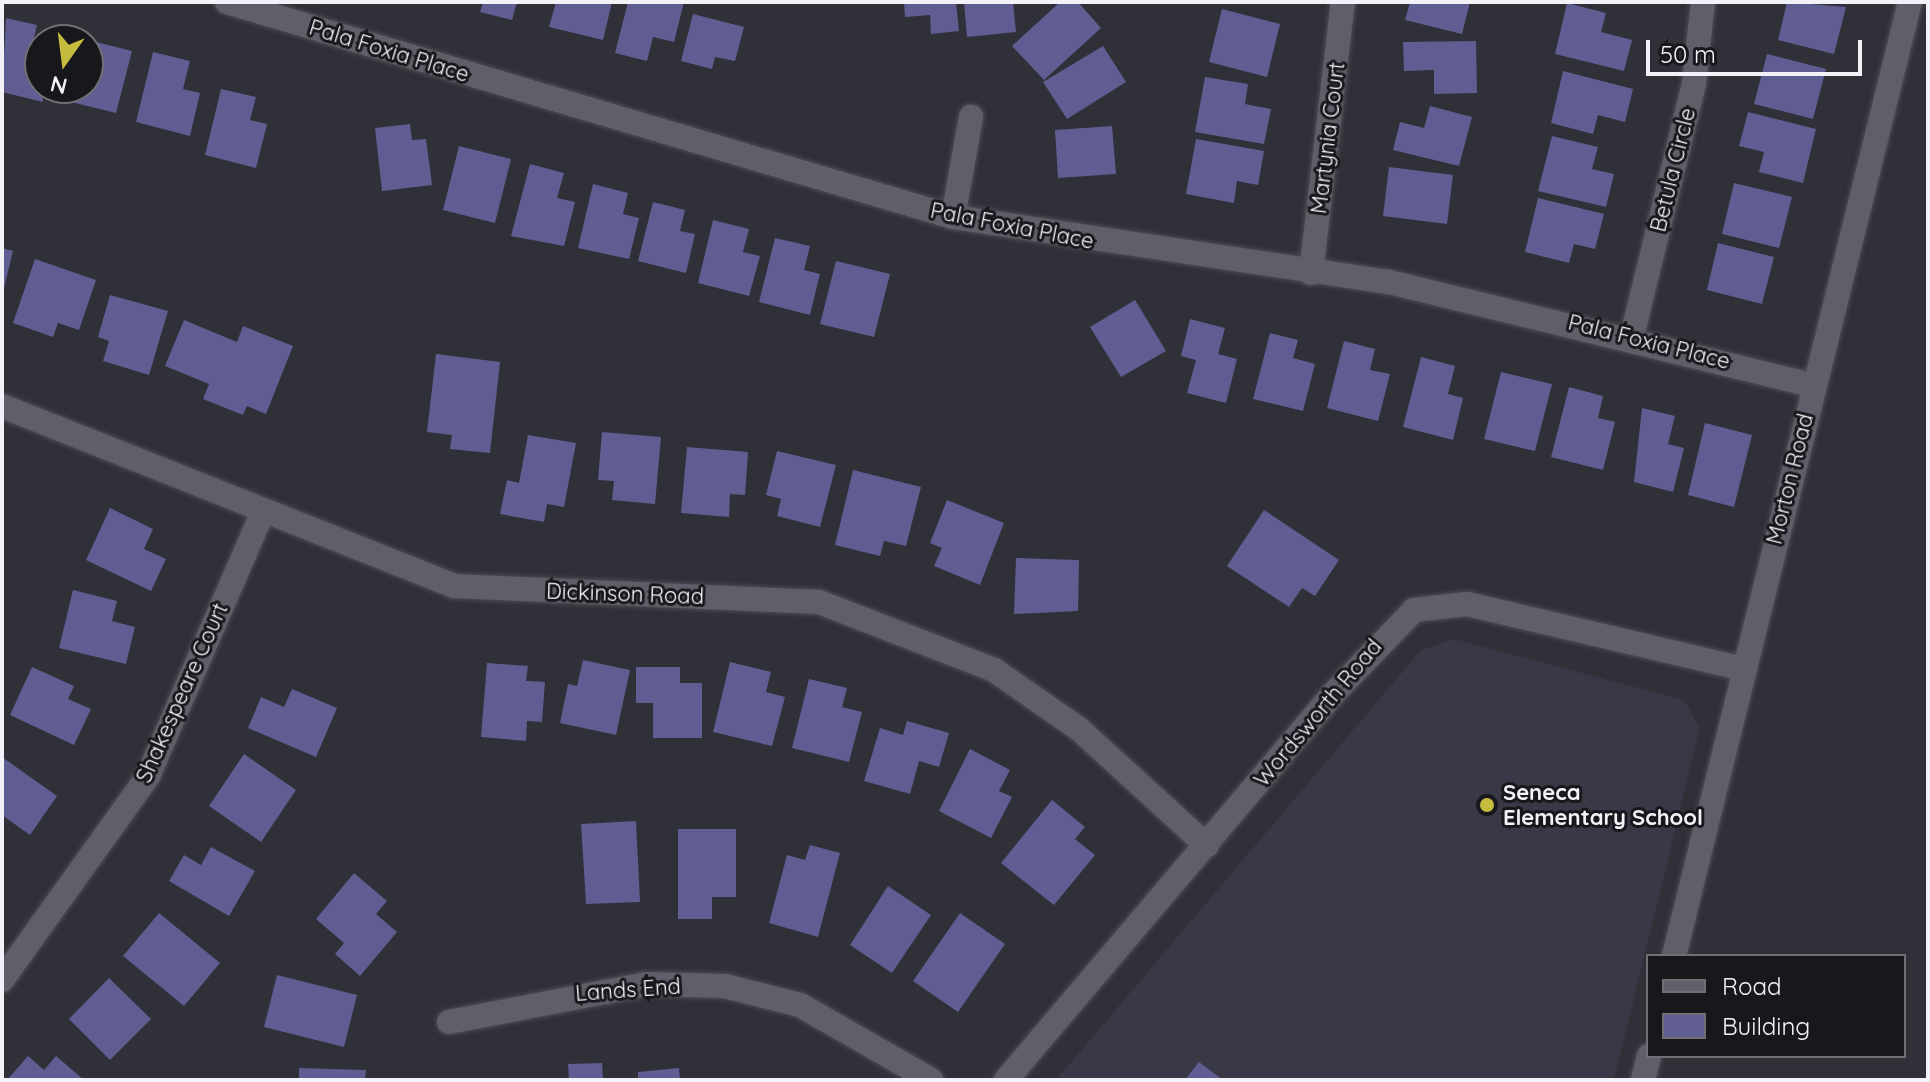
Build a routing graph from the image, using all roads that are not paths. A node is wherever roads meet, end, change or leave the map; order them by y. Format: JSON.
{"nodes":[{"id":1,"x":227,"y":2,"type":"edge"},
{"id":2,"x":1343,"y":2,"type":"edge"},
{"id":3,"x":1703,"y":2,"type":"edge"},
{"id":4,"x":1910,"y":2,"type":"edge"},
{"id":5,"x":275,"y":9,"type":"edge"},
{"id":6,"x":971,"y":117,"type":"dead end"},
{"id":7,"x":953,"y":217,"type":"junction"},
{"id":8,"x":1311,"y":273,"type":"junction"},
{"id":9,"x":1632,"y":336,"type":"junction"},
{"id":10,"x":1813,"y":385,"type":"junction"},
{"id":11,"x":2,"y":406,"type":"edge"},
{"id":12,"x":262,"y":514,"type":"junction"},
{"id":13,"x":1744,"y":669,"type":"junction"},
{"id":14,"x":1207,"y":846,"type":"junction"},
{"id":15,"x":1674,"y":954,"type":"edge"},
{"id":16,"x":2,"y":980,"type":"edge"},
{"id":17,"x":449,"y":1022,"type":"dead end"},
{"id":18,"x":1648,"y":1058,"type":"edge"},
{"id":19,"x":931,"y":1080,"type":"edge"},
{"id":20,"x":1006,"y":1080,"type":"edge"},
{"id":21,"x":1643,"y":1080,"type":"edge"}],
"edges":[{"from":1,"to":5,"type":"street","name":"Pala Foxia Place"},
{"from":2,"to":8,"type":"street","name":"Martynia Court"},
{"from":3,"to":9,"type":"street","name":"Betula Circle"},
{"from":4,"to":10,"type":"street","name":"Morton Road"},
{"from":5,"to":7,"type":"street","name":"Pala Foxia Place"},
{"from":6,"to":7,"type":"street"},
{"from":7,"to":8,"type":"street","name":"Pala Foxia Place"},
{"from":8,"to":9,"type":"street","name":"Pala Foxia Place"},
{"from":9,"to":10,"type":"street","name":"Pala Foxia Place"},
{"from":10,"to":13,"type":"street","name":"Morton Road"},
{"from":11,"to":12,"type":"street","name":"Dickinson Road"},
{"from":12,"to":14,"type":"street","name":"Dickinson Road"},
{"from":12,"to":16,"type":"street","name":"Shakespeare Court"},
{"from":13,"to":14,"type":"street","name":"Wordsworth Road"},
{"from":13,"to":15,"type":"street","name":"Morton Road"},
{"from":14,"to":20,"type":"street","name":"Wordsworth Road"},
{"from":17,"to":19,"type":"street","name":"Lands End"},
{"from":18,"to":21,"type":"street"}]}
